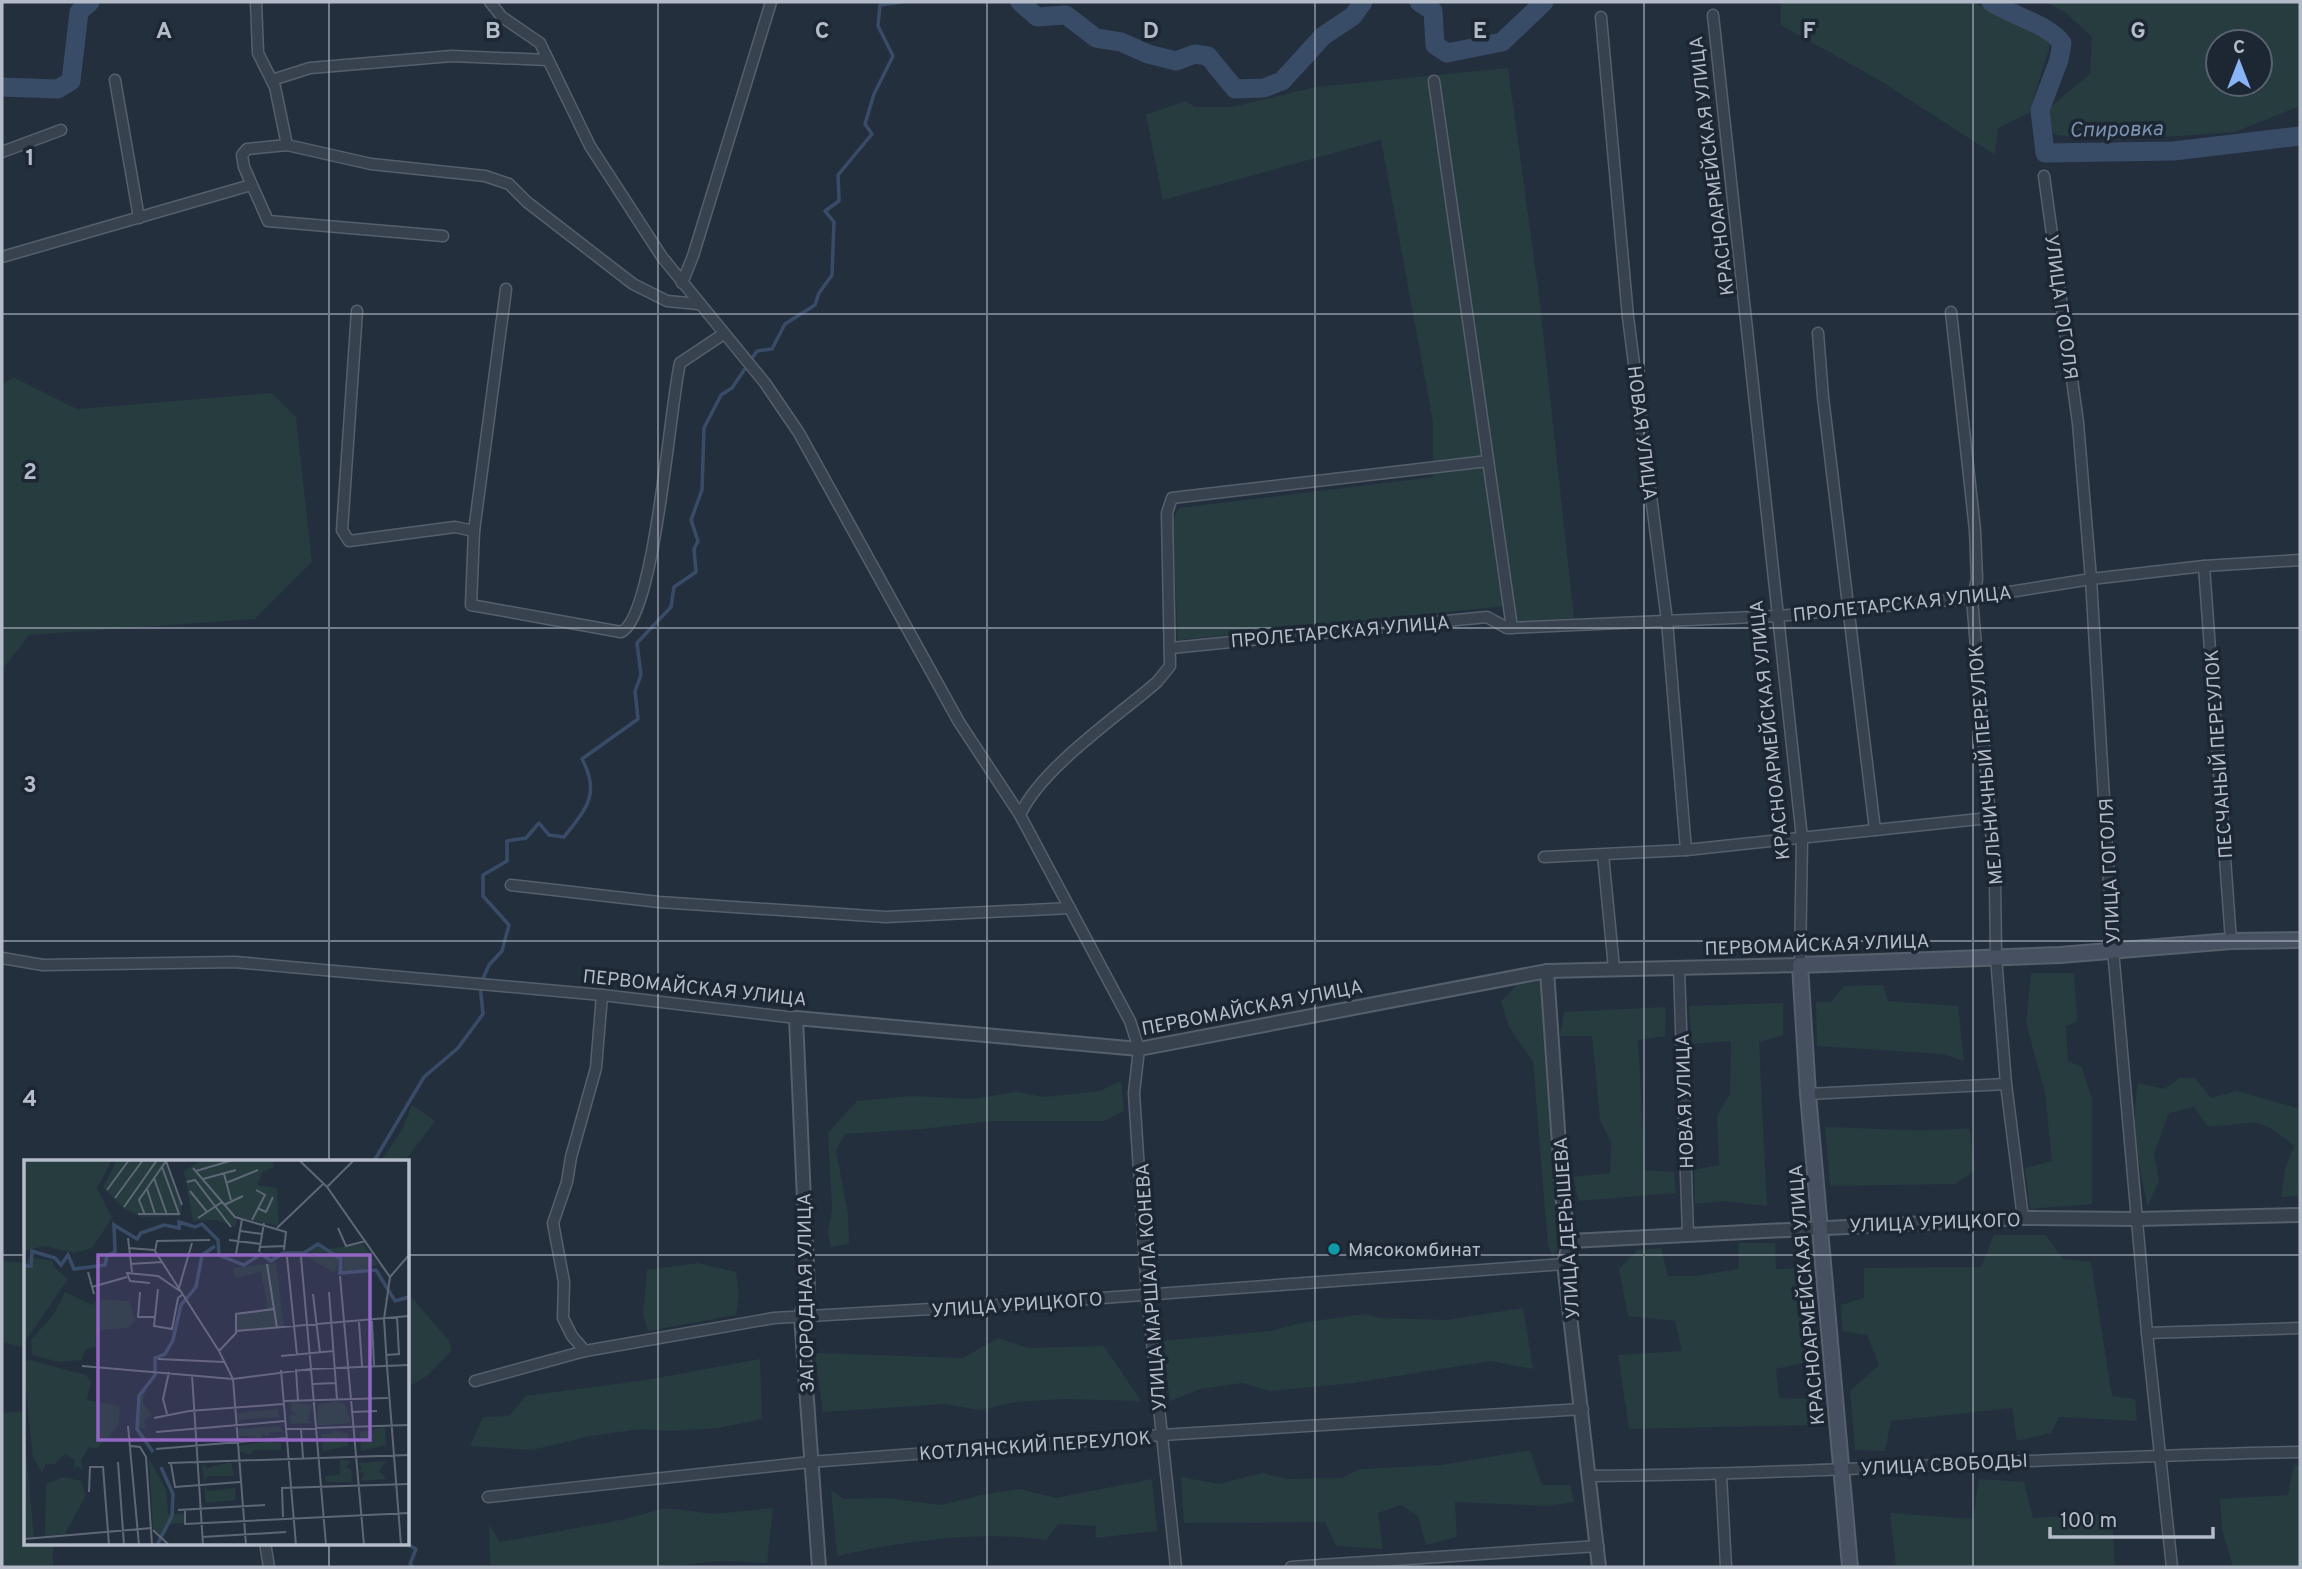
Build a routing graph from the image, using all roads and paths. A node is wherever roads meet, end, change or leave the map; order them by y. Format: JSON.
{"nodes":[{"id":1,"x":256,"y":2,"type":"edge"},
{"id":2,"x":491,"y":2,"type":"edge"},
{"id":3,"x":771,"y":2,"type":"edge"},
{"id":4,"x":1713,"y":15,"type":"dead end"},
{"id":5,"x":1601,"y":16,"type":"dead end"},
{"id":6,"x":547,"y":60,"type":"junction"},
{"id":7,"x":115,"y":80,"type":"dead end"},
{"id":8,"x":272,"y":80,"type":"junction"},
{"id":9,"x":1434,"y":81,"type":"dead end"},
{"id":10,"x":61,"y":130,"type":"dead end"},
{"id":11,"x":287,"y":145,"type":"junction"},
{"id":12,"x":2,"y":152,"type":"edge"},
{"id":13,"x":2044,"y":176,"type":"dead end"},
{"id":14,"x":251,"y":185,"type":"junction"},
{"id":15,"x":139,"y":218,"type":"junction"},
{"id":16,"x":443,"y":236,"type":"dead end"},
{"id":17,"x":2,"y":257,"type":"edge"},
{"id":18,"x":682,"y":284,"type":"junction"},
{"id":19,"x":506,"y":289,"type":"dead end"},
{"id":20,"x":698,"y":304,"type":"junction"},
{"id":21,"x":358,"y":311,"type":"dead end"},
{"id":22,"x":1951,"y":312,"type":"dead end"},
{"id":23,"x":1818,"y":333,"type":"dead end"},
{"id":24,"x":722,"y":335,"type":"junction"},
{"id":25,"x":1488,"y":461,"type":"junction"},
{"id":26,"x":474,"y":531,"type":"junction"},
{"id":27,"x":2300,"y":560,"type":"edge"},
{"id":28,"x":2204,"y":566,"type":"junction"},
{"id":29,"x":2091,"y":579,"type":"junction"},
{"id":30,"x":1972,"y":598,"type":"junction"},
{"id":31,"x":1849,"y":610,"type":"junction"},
{"id":32,"x":1777,"y":616,"type":"junction"},
{"id":33,"x":1667,"y":621,"type":"junction"},
{"id":34,"x":1512,"y":628,"type":"junction"},
{"id":35,"x":1171,"y":648,"type":"junction"},
{"id":36,"x":1020,"y":816,"type":"junction"},
{"id":37,"x":1989,"y":818,"type":"junction"},
{"id":38,"x":1875,"y":830,"type":"junction"},
{"id":39,"x":1802,"y":838,"type":"junction"},
{"id":40,"x":1686,"y":850,"type":"junction"},
{"id":41,"x":1603,"y":855,"type":"junction"},
{"id":42,"x":1544,"y":857,"type":"dead end"},
{"id":43,"x":511,"y":885,"type":"dead end"},
{"id":44,"x":1070,"y":908,"type":"junction"},
{"id":45,"x":2300,"y":940,"type":"edge"},
{"id":46,"x":2231,"y":941,"type":"junction"},
{"id":47,"x":2113,"y":950,"type":"junction"},
{"id":48,"x":1996,"y":957,"type":"junction"},
{"id":49,"x":2,"y":958,"type":"edge"},
{"id":50,"x":1800,"y":965,"type":"junction"},
{"id":51,"x":1614,"y":968,"type":"junction"},
{"id":52,"x":1679,"y":968,"type":"junction"},
{"id":53,"x":1547,"y":971,"type":"junction"},
{"id":54,"x":602,"y":995,"type":"junction"},
{"id":55,"x":796,"y":1018,"type":"junction"},
{"id":56,"x":1139,"y":1049,"type":"junction"},
{"id":57,"x":2006,"y":1084,"type":"junction"},
{"id":58,"x":1808,"y":1094,"type":"junction"},
{"id":59,"x":2300,"y":1215,"type":"edge"},
{"id":60,"x":2024,"y":1218,"type":"junction"},
{"id":61,"x":2137,"y":1219,"type":"junction"},
{"id":62,"x":1820,"y":1227,"type":"junction"},
{"id":63,"x":1688,"y":1234,"type":"junction"},
{"id":64,"x":1570,"y":1241,"type":"junction"},
{"id":65,"x":1564,"y":1264,"type":"junction"},
{"id":66,"x":1147,"y":1295,"type":"junction"},
{"id":67,"x":802,"y":1316,"type":"junction"},
{"id":68,"x":2300,"y":1328,"type":"edge"},
{"id":69,"x":2147,"y":1333,"type":"junction"},
{"id":70,"x":585,"y":1351,"type":"junction"},
{"id":71,"x":475,"y":1381,"type":"dead end"},
{"id":72,"x":1583,"y":1409,"type":"junction"},
{"id":73,"x":1161,"y":1435,"type":"junction"},
{"id":74,"x":2300,"y":1452,"type":"edge"},
{"id":75,"x":2161,"y":1454,"type":"junction"},
{"id":76,"x":810,"y":1462,"type":"junction"},
{"id":77,"x":1840,"y":1469,"type":"junction"},
{"id":78,"x":1721,"y":1475,"type":"junction"},
{"id":79,"x":1589,"y":1476,"type":"junction"},
{"id":80,"x":488,"y":1497,"type":"dead end"},
{"id":81,"x":265,"y":1544,"type":"edge"},
{"id":82,"x":1598,"y":1546,"type":"junction"},
{"id":83,"x":269,"y":1567,"type":"edge"},
{"id":84,"x":819,"y":1567,"type":"edge"},
{"id":85,"x":1176,"y":1567,"type":"edge"},
{"id":86,"x":1291,"y":1567,"type":"edge"},
{"id":87,"x":1599,"y":1567,"type":"edge"},
{"id":88,"x":1726,"y":1567,"type":"edge"},
{"id":89,"x":1850,"y":1567,"type":"edge"},
{"id":90,"x":2172,"y":1567,"type":"edge"}],
"edges":[{"from":1,"to":8,"type":"street"},
{"from":2,"to":6,"type":"street"},
{"from":3,"to":18,"type":"street"},
{"from":4,"to":32,"type":"street","name":"КРАСНОАРМЕЙСКАЯ УЛИЦА"},
{"from":5,"to":33,"type":"street","name":"НОВАЯ УЛИЦА"},
{"from":6,"to":8,"type":"street"},
{"from":6,"to":18,"type":"street"},
{"from":7,"to":15,"type":"street"},
{"from":8,"to":11,"type":"street"},
{"from":9,"to":25,"type":"street"},
{"from":10,"to":12,"type":"street"},
{"from":11,"to":14,"type":"street"},
{"from":11,"to":20,"type":"street"},
{"from":13,"to":29,"type":"street","name":"УЛИЦА ГОГОЛЯ"},
{"from":14,"to":15,"type":"street"},
{"from":14,"to":16,"type":"street"},
{"from":15,"to":17,"type":"street"},
{"from":18,"to":20,"type":"street"},
{"from":19,"to":26,"type":"street"},
{"from":20,"to":24,"type":"street"},
{"from":21,"to":26,"type":"street"},
{"from":22,"to":30,"type":"street","name":"МЕЛЬНИЧНЫЙ ПЕРЕУЛОК"},
{"from":23,"to":31,"type":"street"},
{"from":24,"to":26,"type":"street"},
{"from":24,"to":36,"type":"street"},
{"from":25,"to":34,"type":"street"},
{"from":25,"to":35,"type":"street"},
{"from":27,"to":28,"type":"street","name":"ПРОЛЕТАРСКАЯ УЛИЦА"},
{"from":28,"to":29,"type":"street","name":"ПРОЛЕТАРСКАЯ УЛИЦА"},
{"from":28,"to":46,"type":"street","name":"ПЕСЧАНЫЙ ПЕРЕУЛОК"},
{"from":29,"to":30,"type":"street","name":"ПРОЛЕТАРСКАЯ УЛИЦА"},
{"from":29,"to":47,"type":"street","name":"УЛИЦА ГОГОЛЯ"},
{"from":30,"to":31,"type":"street","name":"ПРОЛЕТАРСКАЯ УЛИЦА"},
{"from":30,"to":37,"type":"street","name":"МЕЛЬНИЧНЫЙ ПЕРЕУЛОК"},
{"from":31,"to":32,"type":"street","name":"ПРОЛЕТАРСКАЯ УЛИЦА"},
{"from":31,"to":38,"type":"street"},
{"from":32,"to":33,"type":"street","name":"ПРОЛЕТАРСКАЯ УЛИЦА"},
{"from":32,"to":39,"type":"street","name":"КРАСНОАРМЕЙСКАЯ УЛИЦА"},
{"from":33,"to":34,"type":"street","name":"ПРОЛЕТАРСКАЯ УЛИЦА"},
{"from":33,"to":40,"type":"street","name":"НОВАЯ УЛИЦА"},
{"from":34,"to":35,"type":"street","name":"ПРОЛЕТАРСКАЯ УЛИЦА"},
{"from":35,"to":36,"type":"street"},
{"from":36,"to":44,"type":"street"},
{"from":37,"to":38,"type":"street"},
{"from":37,"to":48,"type":"street","name":"МЕЛЬНИЧНЫЙ ПЕРЕУЛОК"},
{"from":38,"to":39,"type":"street"},
{"from":39,"to":40,"type":"street"},
{"from":39,"to":50,"type":"street","name":"КРАСНОАРМЕЙСКАЯ УЛИЦА"},
{"from":40,"to":41,"type":"street"},
{"from":41,"to":42,"type":"street"},
{"from":41,"to":51,"type":"street"},
{"from":43,"to":44,"type":"street"},
{"from":44,"to":56,"type":"street"},
{"from":45,"to":46,"type":"main road","name":"ПЕРВОМАЙСКАЯ УЛИЦА"},
{"from":46,"to":47,"type":"main road","name":"ПЕРВОМАЙСКАЯ УЛИЦА"},
{"from":47,"to":48,"type":"main road","name":"ПЕРВОМАЙСКАЯ УЛИЦА"},
{"from":47,"to":61,"type":"street","name":"УЛИЦА ГОГОЛЯ"},
{"from":48,"to":50,"type":"main road","name":"ПЕРВОМАЙСКАЯ УЛИЦА"},
{"from":48,"to":57,"type":"street","name":"МЕЛЬНИЧНЫЙ ПЕРЕУЛОК"},
{"from":49,"to":54,"type":"street","name":"ПЕРВОМАЙСКАЯ УЛИЦА"},
{"from":50,"to":52,"type":"street","name":"ПЕРВОМАЙСКАЯ УЛИЦА"},
{"from":50,"to":58,"type":"main road","name":"КРАСНОАРМЕЙСКАЯ УЛИЦА"},
{"from":51,"to":52,"type":"street","name":"ПЕРВОМАЙСКАЯ УЛИЦА"},
{"from":51,"to":53,"type":"street","name":"ПЕРВОМАЙСКАЯ УЛИЦА"},
{"from":52,"to":63,"type":"street","name":"НОВАЯ УЛИЦА"},
{"from":53,"to":56,"type":"street","name":"ПЕРВОМАЙСКАЯ УЛИЦА"},
{"from":53,"to":64,"type":"street","name":"УЛИЦА ДЕРЫШЕВА"},
{"from":54,"to":55,"type":"street","name":"ПЕРВОМАЙСКАЯ УЛИЦА"},
{"from":54,"to":70,"type":"street"},
{"from":55,"to":56,"type":"street","name":"ПЕРВОМАЙСКАЯ УЛИЦА"},
{"from":55,"to":67,"type":"street","name":"ЗАГОРОДНАЯ УЛИЦА"},
{"from":56,"to":66,"type":"street","name":"УЛИЦА МАРШАЛА КОНЕВА"},
{"from":57,"to":58,"type":"street"},
{"from":57,"to":60,"type":"street","name":"МЕЛЬНИЧНЫЙ ПЕРЕУЛОК"},
{"from":58,"to":62,"type":"main road","name":"КРАСНОАРМЕЙСКАЯ УЛИЦА"},
{"from":59,"to":61,"type":"street","name":"УЛИЦА УРИЦКОГО"},
{"from":60,"to":61,"type":"street","name":"УЛИЦА УРИЦКОГО"},
{"from":60,"to":62,"type":"street","name":"УЛИЦА УРИЦКОГО"},
{"from":61,"to":69,"type":"street","name":"УЛИЦА ГОГОЛЯ"},
{"from":62,"to":63,"type":"street","name":"УЛИЦА УРИЦКОГО"},
{"from":62,"to":77,"type":"main road","name":"КРАСНОАРМЕЙСКАЯ УЛИЦА"},
{"from":63,"to":64,"type":"street","name":"УЛИЦА УРИЦКОГО"},
{"from":64,"to":65,"type":"street","name":"УЛИЦА ДЕРЫШЕВА"},
{"from":65,"to":66,"type":"street","name":"УЛИЦА УРИЦКОГО"},
{"from":65,"to":72,"type":"street","name":"УЛИЦА ДЕРЫШЕВА"},
{"from":66,"to":67,"type":"street","name":"УЛИЦА УРИЦКОГО"},
{"from":66,"to":73,"type":"street","name":"УЛИЦА МАРШАЛА КОНЕВА"},
{"from":67,"to":70,"type":"street","name":"УЛИЦА УРИЦКОГО"},
{"from":67,"to":76,"type":"street","name":"ЗАГОРОДНАЯ УЛИЦА"},
{"from":68,"to":69,"type":"street"},
{"from":69,"to":75,"type":"street","name":"УЛИЦА ГОГОЛЯ"},
{"from":70,"to":71,"type":"street","name":"УЛИЦА УРИЦКОГО"},
{"from":72,"to":73,"type":"street","name":"КОТЛЯНСКИЙ ПЕРЕУЛОК"},
{"from":72,"to":79,"type":"street","name":"УЛИЦА ДЕРЫШЕВА"},
{"from":73,"to":76,"type":"street","name":"КОТЛЯНСКИЙ ПЕРЕУЛОК"},
{"from":73,"to":85,"type":"street","name":"УЛИЦА МАРШАЛА КОНЕВА"},
{"from":74,"to":75,"type":"street","name":"УЛИЦА СВОБОДЫ"},
{"from":75,"to":77,"type":"street","name":"УЛИЦА СВОБОДЫ"},
{"from":75,"to":90,"type":"street","name":"УЛИЦА ГОГОЛЯ"},
{"from":76,"to":80,"type":"street","name":"КОТЛЯНСКИЙ ПЕРЕУЛОК"},
{"from":76,"to":84,"type":"street","name":"ЗАГОРОДНАЯ УЛИЦА"},
{"from":77,"to":78,"type":"street","name":"УЛИЦА СВОБОДЫ"},
{"from":77,"to":89,"type":"main road","name":"КРАСНОАРМЕЙСКАЯ УЛИЦА"},
{"from":78,"to":79,"type":"street","name":"УЛИЦА СВОБОДЫ"},
{"from":78,"to":88,"type":"street"},
{"from":79,"to":82,"type":"street","name":"УЛИЦА ДЕРЫШЕВА"},
{"from":81,"to":83,"type":"street"},
{"from":82,"to":86,"type":"street"},
{"from":82,"to":87,"type":"street","name":"УЛИЦА ДЕРЫШЕВА"}]}
